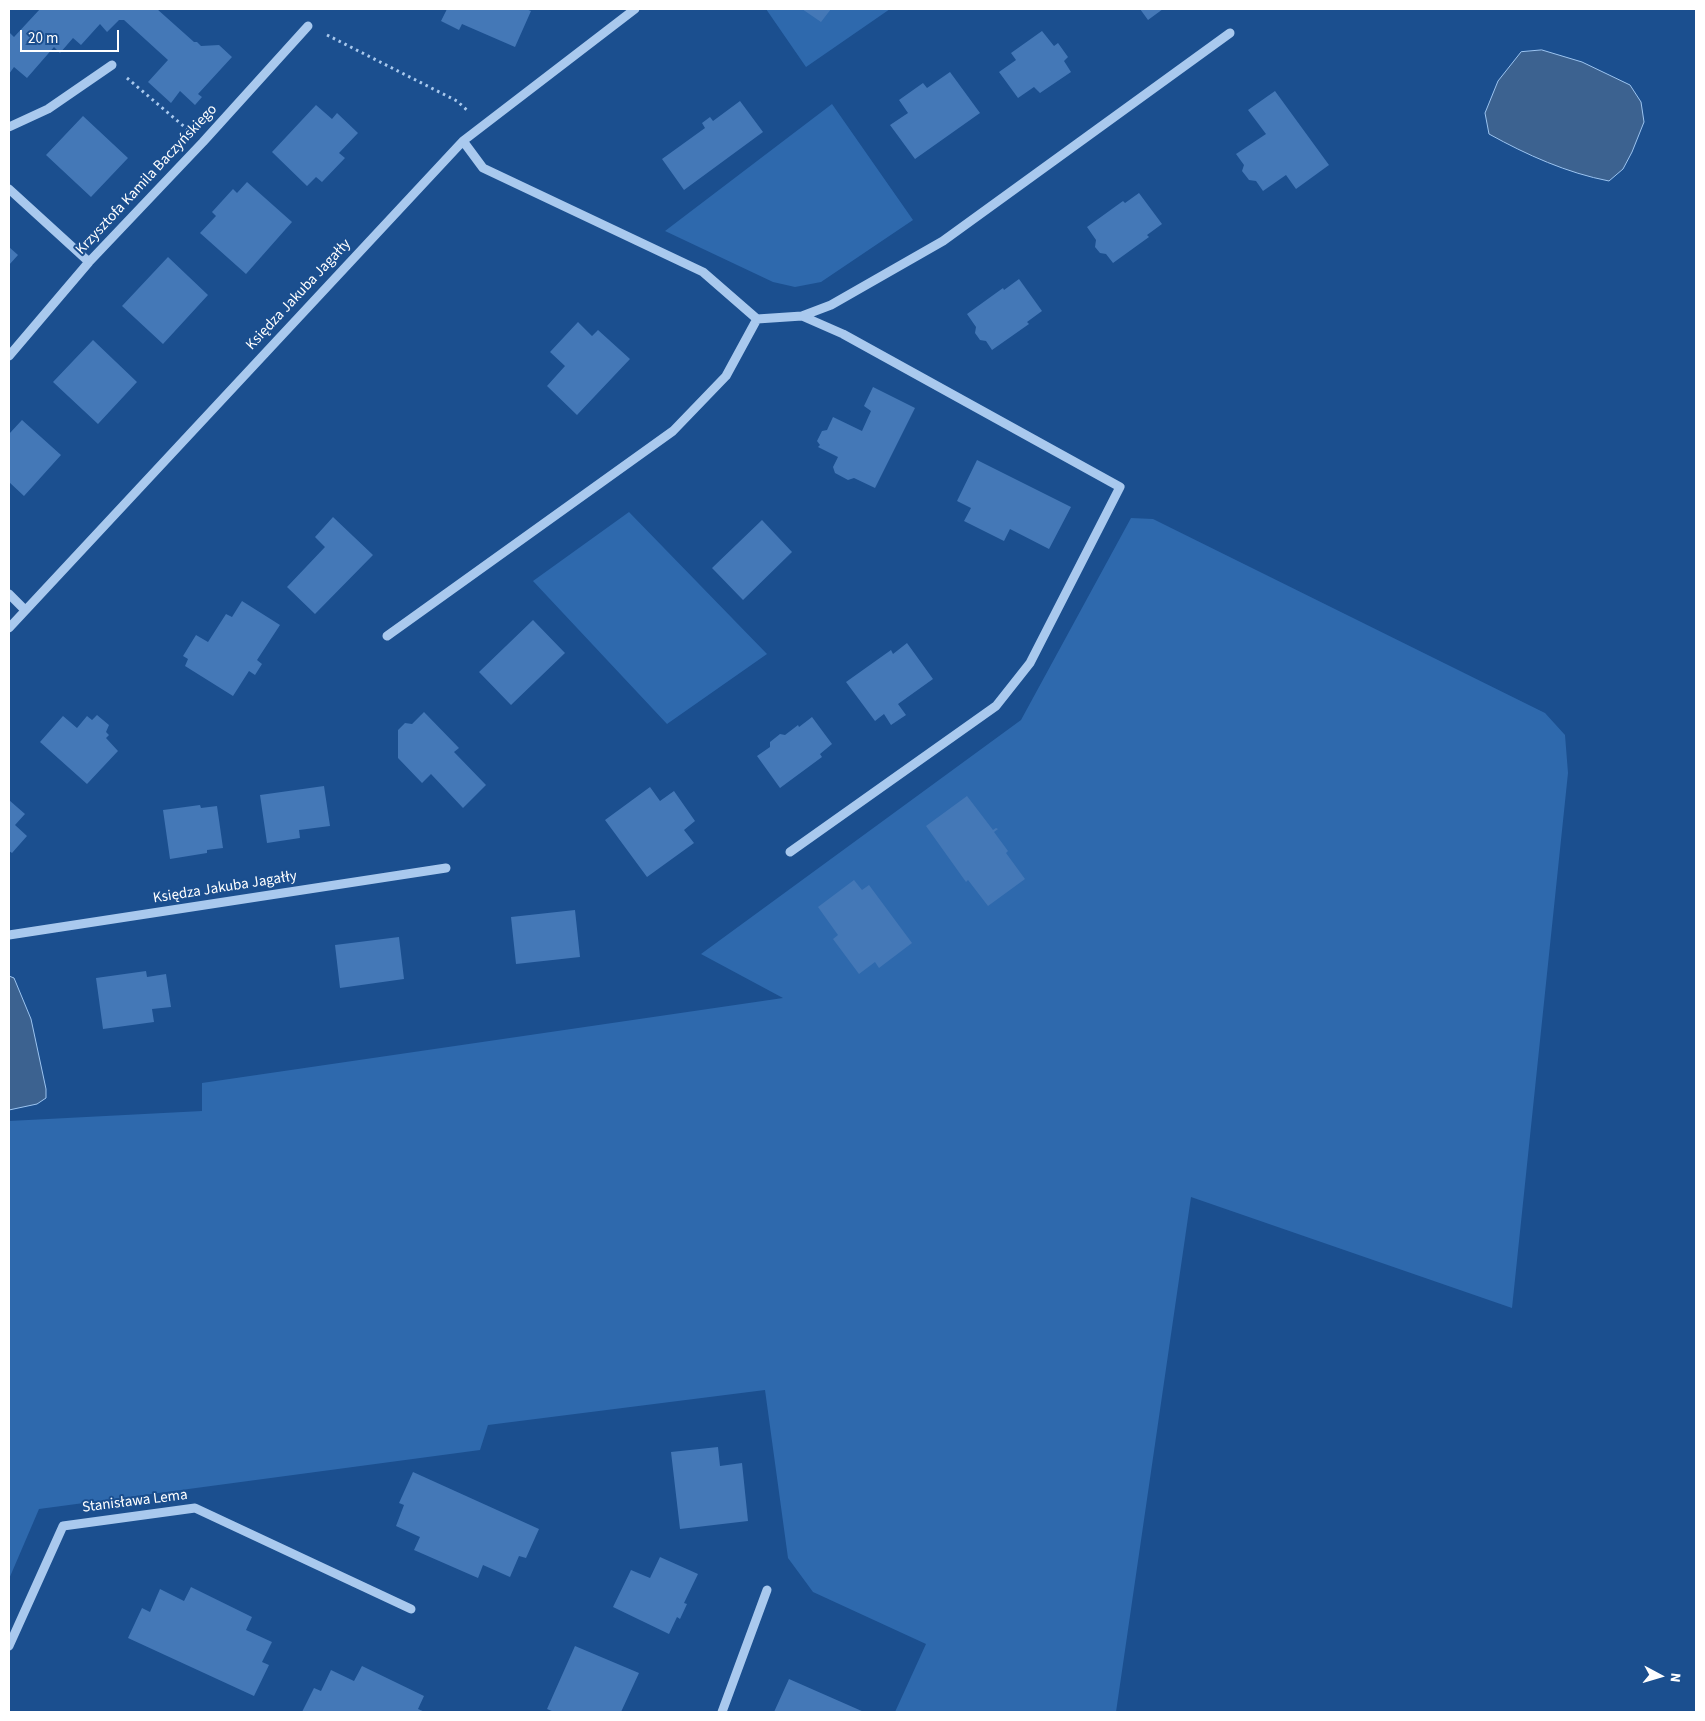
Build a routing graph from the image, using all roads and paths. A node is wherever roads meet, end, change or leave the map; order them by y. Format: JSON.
{"nodes":[{"id":1,"x":634,"y":9,"type":"edge"},
{"id":2,"x":308,"y":26,"type":"joint"},
{"id":3,"x":1230,"y":33,"type":"dead end"},
{"id":4,"x":112,"y":65,"type":"joint"},
{"id":5,"x":471,"y":113,"type":"dead end"},
{"id":6,"x":9,"y":127,"type":"edge"},
{"id":7,"x":463,"y":141,"type":"junction"},
{"id":8,"x":203,"y":142,"type":"junction"},
{"id":9,"x":9,"y":189,"type":"edge"},
{"id":10,"x":89,"y":262,"type":"junction"},
{"id":11,"x":802,"y":316,"type":"junction"},
{"id":12,"x":757,"y":319,"type":"junction"},
{"id":13,"x":9,"y":356,"type":"edge"},
{"id":14,"x":9,"y":594,"type":"edge"},
{"id":15,"x":25,"y":610,"type":"junction"},
{"id":16,"x":9,"y":628,"type":"edge"},
{"id":17,"x":387,"y":636,"type":"dead end"},
{"id":18,"x":790,"y":852,"type":"dead end"},
{"id":19,"x":446,"y":868,"type":"dead end"},
{"id":20,"x":9,"y":935,"type":"edge"},
{"id":21,"x":767,"y":1590,"type":"dead end"},
{"id":22,"x":411,"y":1609,"type":"dead end"},
{"id":23,"x":9,"y":1646,"type":"edge"},
{"id":24,"x":722,"y":1712,"type":"edge"}],
"edges":[{"from":1,"to":7,"type":"street","name":"Księdza Jakuba Jagałły"},
{"from":2,"to":5,"type":"path"},
{"from":2,"to":8,"type":"street","name":"Krzysztofa Kamila Baczyńskiego"},
{"from":3,"to":11,"type":"street"},
{"from":4,"to":6,"type":"street"},
{"from":4,"to":8,"type":"path"},
{"from":7,"to":12,"type":"street"},
{"from":7,"to":15,"type":"street","name":"Księdza Jakuba Jagałły"},
{"from":8,"to":10,"type":"street","name":"Krzysztofa Kamila Baczyńskiego"},
{"from":9,"to":10,"type":"street"},
{"from":10,"to":13,"type":"street","name":"Krzysztofa Kamila Baczyńskiego"},
{"from":11,"to":12,"type":"street"},
{"from":11,"to":18,"type":"street"},
{"from":12,"to":17,"type":"street"},
{"from":14,"to":15,"type":"street"},
{"from":15,"to":16,"type":"street","name":"Księdza Jakuba Jagałły"},
{"from":19,"to":20,"type":"street","name":"Księdza Jakuba Jagałły"},
{"from":21,"to":24,"type":"street"},
{"from":22,"to":23,"type":"street","name":"Stanisława Lema"}]}
